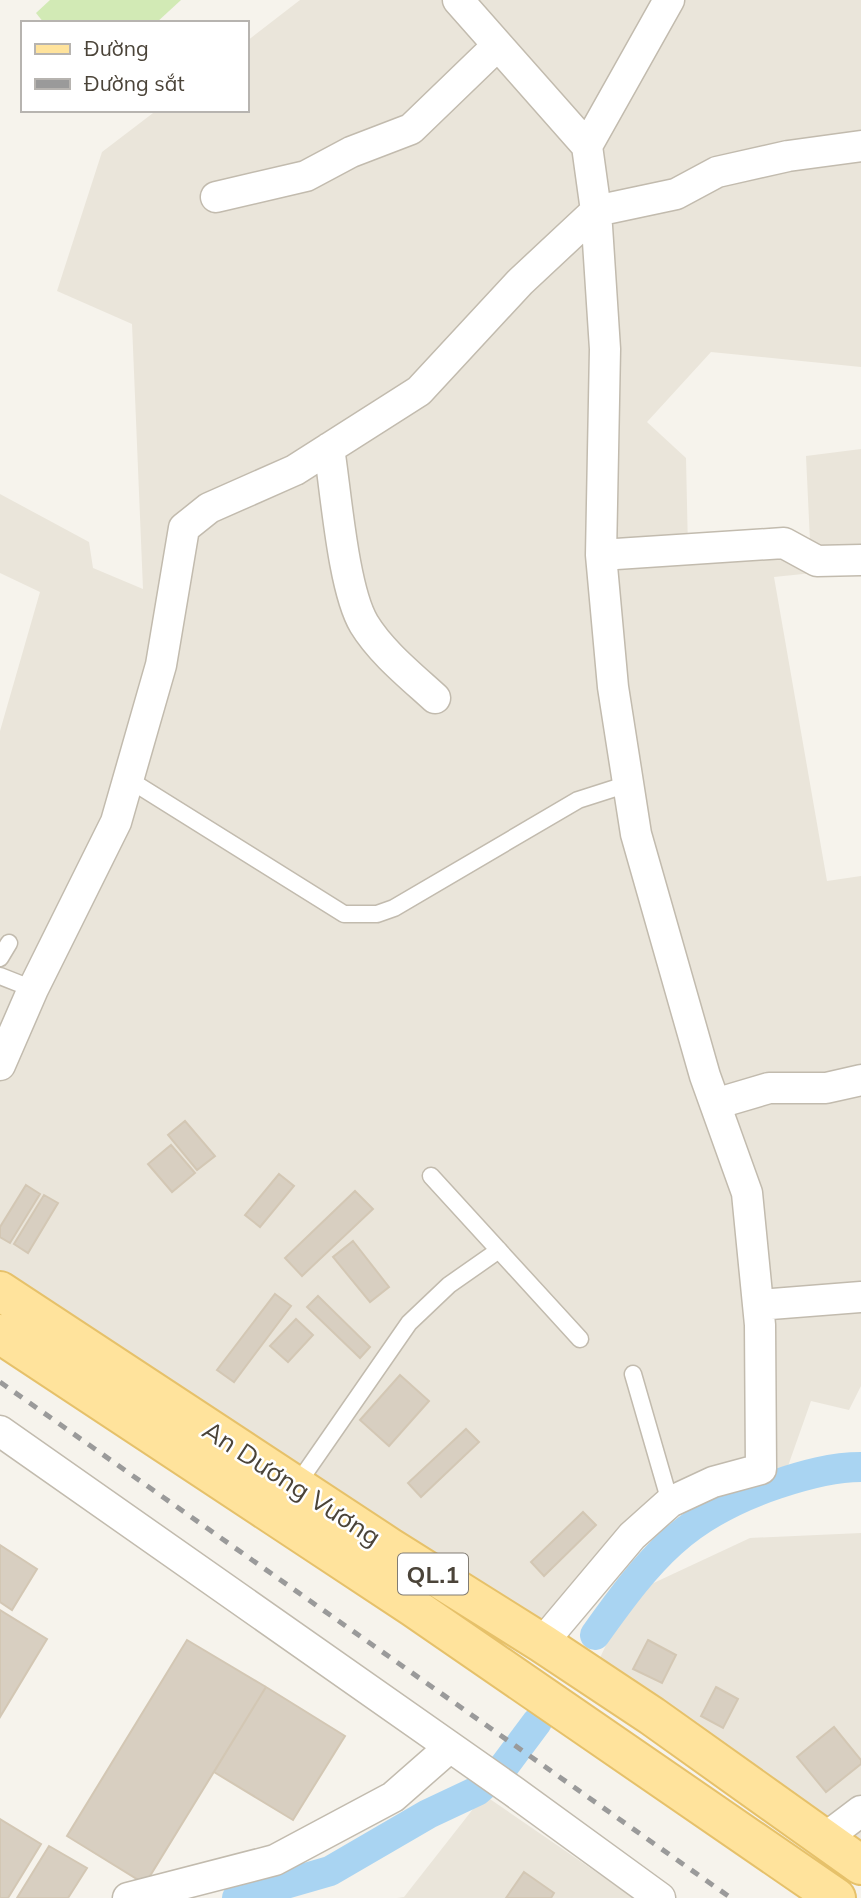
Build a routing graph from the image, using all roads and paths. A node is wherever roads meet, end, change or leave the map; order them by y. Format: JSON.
{"nodes":[{"id":1,"x":669,"y":0,"type":"edge"},
{"id":2,"x":469,"y":5,"type":"edge"},
{"id":3,"x":497,"y":46,"type":"junction"},
{"id":4,"x":587,"y":146,"type":"junction"},
{"id":5,"x":861,"y":146,"type":"edge"},
{"id":6,"x":216,"y":197,"type":"dead end"},
{"id":7,"x":596,"y":211,"type":"junction"},
{"id":8,"x":329,"y":448,"type":"junction"},
{"id":9,"x":601,"y":555,"type":"junction"},
{"id":10,"x":861,"y":561,"type":"edge"},
{"id":11,"x":435,"y":698,"type":"dead end"},
{"id":12,"x":128,"y":779,"type":"junction"},
{"id":13,"x":628,"y":784,"type":"junction"},
{"id":14,"x":9,"y":943,"type":"dead end"},
{"id":15,"x":0,"y":958,"type":"edge"},
{"id":16,"x":0,"y":976,"type":"edge"},
{"id":17,"x":33,"y":989,"type":"junction"},
{"id":18,"x":0,"y":1065,"type":"edge"},
{"id":19,"x":861,"y":1080,"type":"edge"},
{"id":20,"x":715,"y":1104,"type":"junction"},
{"id":21,"x":431,"y":1176,"type":"dead end"},
{"id":22,"x":499,"y":1250,"type":"junction"},
{"id":23,"x":0,"y":1291,"type":"edge"},
{"id":24,"x":861,"y":1297,"type":"edge"},
{"id":25,"x":758,"y":1305,"type":"junction"},
{"id":26,"x":0,"y":1334,"type":"edge"},
{"id":27,"x":580,"y":1339,"type":"dead end"},
{"id":28,"x":634,"y":1374,"type":"dead end"},
{"id":29,"x":0,"y":1431,"type":"edge"},
{"id":30,"x":296,"y":1486,"type":"junction"},
{"id":31,"x":670,"y":1502,"type":"junction"},
{"id":32,"x":379,"y":1562,"type":"junction"},
{"id":33,"x":542,"y":1643,"type":"junction"},
{"id":34,"x":459,"y":1753,"type":"junction"},
{"id":35,"x":861,"y":1811,"type":"edge"},
{"id":36,"x":824,"y":1839,"type":"junction"},
{"id":37,"x":861,"y":1865,"type":"edge"},
{"id":38,"x":128,"y":1898,"type":"edge"},
{"id":39,"x":660,"y":1898,"type":"edge"},
{"id":40,"x":836,"y":1898,"type":"edge"}],
"edges":[{"from":1,"to":4,"type":"street"},
{"from":2,"to":3,"type":"street"},
{"from":3,"to":4,"type":"street"},
{"from":3,"to":6,"type":"street"},
{"from":4,"to":7,"type":"street"},
{"from":5,"to":7,"type":"street"},
{"from":7,"to":8,"type":"street"},
{"from":7,"to":9,"type":"street"},
{"from":8,"to":11,"type":"street"},
{"from":8,"to":12,"type":"street"},
{"from":9,"to":10,"type":"street"},
{"from":9,"to":13,"type":"street"},
{"from":12,"to":13,"type":"lane"},
{"from":12,"to":17,"type":"street"},
{"from":13,"to":20,"type":"street"},
{"from":14,"to":15,"type":"lane"},
{"from":16,"to":17,"type":"lane"},
{"from":17,"to":18,"type":"street"},
{"from":19,"to":20,"type":"street"},
{"from":20,"to":25,"type":"street"},
{"from":21,"to":22,"type":"lane"},
{"from":22,"to":27,"type":"lane"},
{"from":22,"to":30,"type":"lane"},
{"from":23,"to":30,"type":"main road","name":"An Dương Vương","number":"QL.1"},
{"from":24,"to":25,"type":"street"},
{"from":25,"to":31,"type":"street"},
{"from":26,"to":32,"type":"main road","name":"An Dương Vương","number":"QL.1"},
{"from":28,"to":31,"type":"lane"},
{"from":29,"to":34,"type":"street"},
{"from":30,"to":32,"type":"main road","name":"An Dương Vương","number":"QL.1"},
{"from":31,"to":33,"type":"street"},
{"from":32,"to":33,"type":"main road","name":"An Dương Vương","number":"QL.1"},
{"from":32,"to":40,"type":"main road","name":"An Dương Vương","number":"QL.1"},
{"from":33,"to":36,"type":"main road","name":"An Dương Vương","number":"QL.1"},
{"from":34,"to":38,"type":"street"},
{"from":34,"to":39,"type":"street"},
{"from":35,"to":36,"type":"street"},
{"from":36,"to":37,"type":"main road","name":"An Dương Vương","number":"QL.1"}]}
